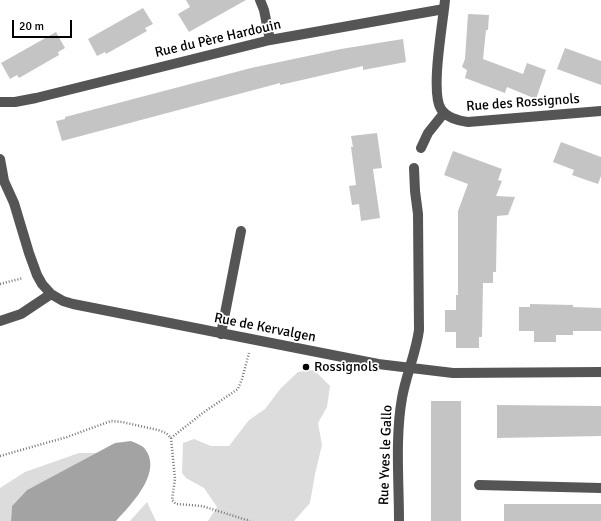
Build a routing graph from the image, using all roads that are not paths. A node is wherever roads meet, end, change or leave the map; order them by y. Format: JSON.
{"nodes":[{"id":1,"x":260,"y":0,"type":"edge"},
{"id":2,"x":445,"y":4,"type":"edge"},
{"id":3,"x":270,"y":40,"type":"junction"},
{"id":4,"x":4,"y":102,"type":"edge"},
{"id":5,"x":601,"y":111,"type":"edge"},
{"id":6,"x":444,"y":113,"type":"junction"},
{"id":7,"x":421,"y":148,"type":"dead end"},
{"id":8,"x":0,"y":159,"type":"edge"},
{"id":9,"x":414,"y":168,"type":"dead end"},
{"id":10,"x":2,"y":179,"type":"edge"},
{"id":11,"x":241,"y":230,"type":"dead end"},
{"id":12,"x":51,"y":294,"type":"junction"},
{"id":13,"x":0,"y":321,"type":"edge"},
{"id":14,"x":221,"y":334,"type":"junction"},
{"id":15,"x":411,"y":368,"type":"junction"},
{"id":16,"x":601,"y":372,"type":"edge"},
{"id":17,"x":479,"y":485,"type":"dead end"},
{"id":18,"x":601,"y":488,"type":"edge"},
{"id":19,"x":399,"y":521,"type":"edge"}],
"edges":[{"from":1,"to":3,"type":"street"},
{"from":2,"to":3,"type":"street","name":"Rue du Père Hardouin"},
{"from":2,"to":6,"type":"street"},
{"from":3,"to":4,"type":"street","name":"Rue du Père Hardouin"},
{"from":5,"to":6,"type":"street","name":"Rue des Rossignols"},
{"from":6,"to":7,"type":"street"},
{"from":8,"to":10,"type":"street","name":"Rue de Kervalgen"},
{"from":9,"to":15,"type":"street","name":"Rue Yves le Gallo"},
{"from":10,"to":12,"type":"street","name":"Rue de Kervalgen"},
{"from":11,"to":14,"type":"street"},
{"from":12,"to":13,"type":"street"},
{"from":12,"to":14,"type":"street","name":"Rue de Kervalgen"},
{"from":14,"to":15,"type":"street","name":"Rue de Kervalgen"},
{"from":15,"to":16,"type":"street","name":"Rue de Kervalgen"},
{"from":15,"to":19,"type":"street","name":"Rue Yves le Gallo"},
{"from":17,"to":18,"type":"street"}]}
